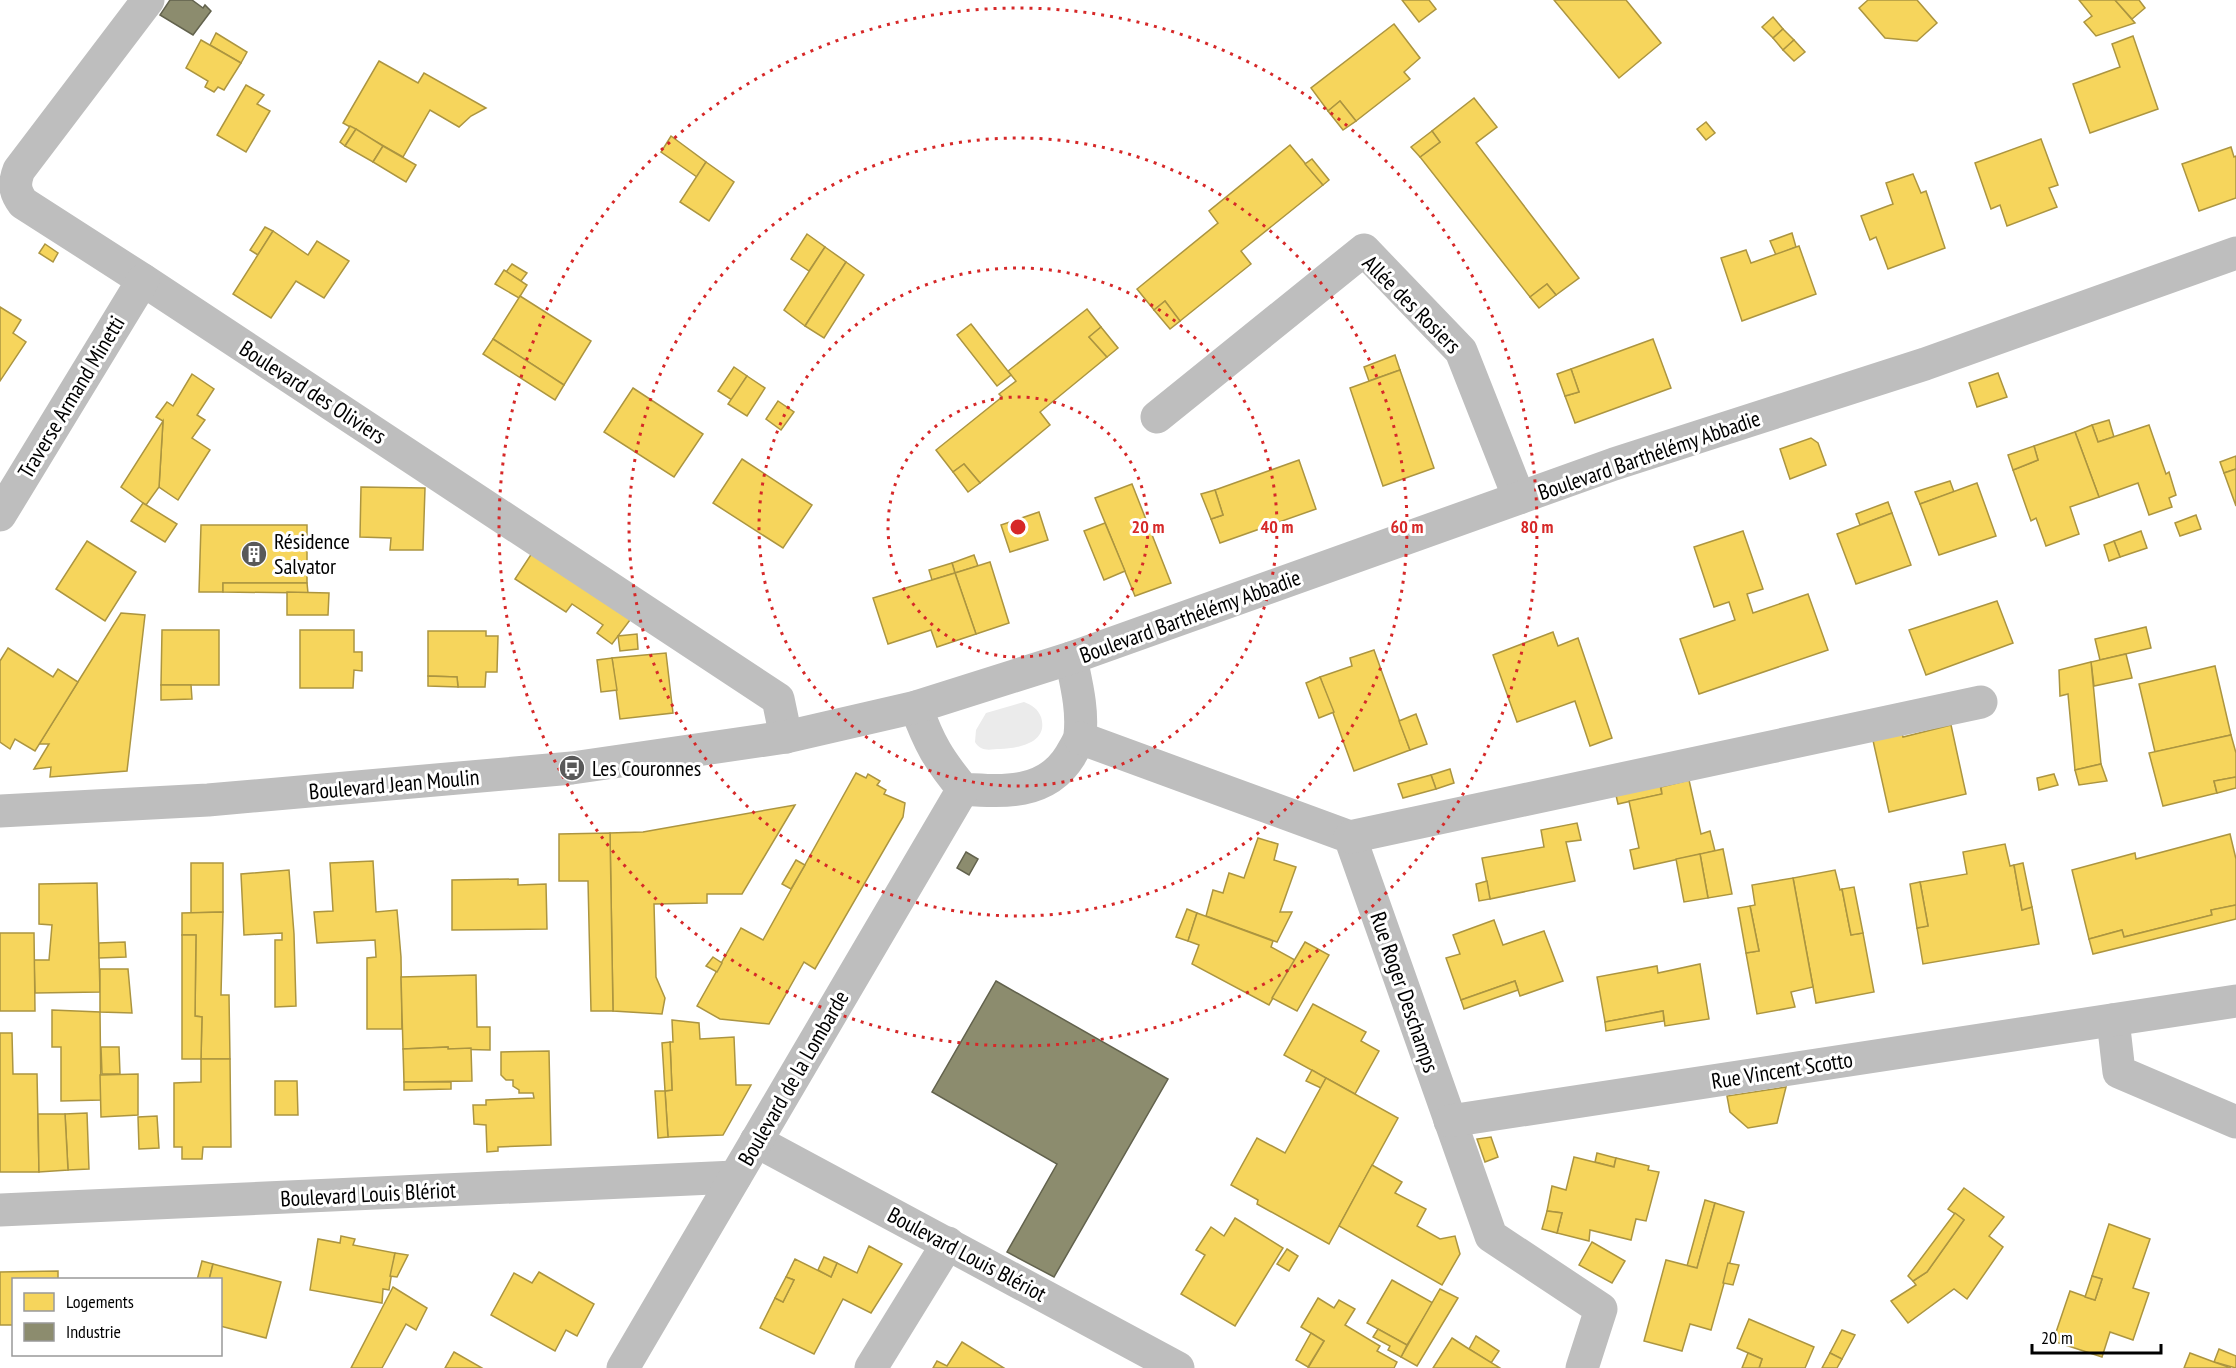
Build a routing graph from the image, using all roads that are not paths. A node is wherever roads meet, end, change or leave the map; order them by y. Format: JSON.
{"nodes":[{"id":1,"x":148,"y":0,"type":"edge"},
{"id":2,"x":2236,"y":253,"type":"edge"},
{"id":3,"x":143,"y":280,"type":"junction"},
{"id":4,"x":1156,"y":417,"type":"dead end"},
{"id":5,"x":1519,"y":498,"type":"junction"},
{"id":6,"x":0,"y":514,"type":"edge"},
{"id":7,"x":1071,"y":658,"type":"junction"},
{"id":8,"x":1981,"y":702,"type":"dead end"},
{"id":9,"x":916,"y":707,"type":"junction"},
{"id":10,"x":786,"y":737,"type":"junction"},
{"id":11,"x":1080,"y":738,"type":"junction"},
{"id":12,"x":963,"y":789,"type":"junction"},
{"id":13,"x":0,"y":811,"type":"edge"},
{"id":14,"x":1350,"y":837,"type":"junction"},
{"id":15,"x":2236,"y":1001,"type":"edge"},
{"id":16,"x":2113,"y":1020,"type":"junction"},
{"id":17,"x":1450,"y":1120,"type":"junction"},
{"id":18,"x":2236,"y":1122,"type":"edge"},
{"id":19,"x":756,"y":1141,"type":"junction"},
{"id":20,"x":735,"y":1177,"type":"junction"},
{"id":21,"x":0,"y":1210,"type":"edge"},
{"id":22,"x":948,"y":1244,"type":"junction"},
{"id":23,"x":623,"y":1368,"type":"edge"},
{"id":24,"x":871,"y":1368,"type":"edge"},
{"id":25,"x":1179,"y":1368,"type":"edge"},
{"id":26,"x":1582,"y":1368,"type":"edge"}],
"edges":[{"from":1,"to":3,"type":"street","name":"Boulevard des Oliviers"},
{"from":2,"to":5,"type":"street","name":"Boulevard Barthélémy Abbadie"},
{"from":3,"to":6,"type":"street","name":"Traverse Armand Minetti"},
{"from":3,"to":10,"type":"street","name":"Boulevard des Oliviers"},
{"from":4,"to":5,"type":"street","name":"Allée des Rosiers"},
{"from":5,"to":7,"type":"street","name":"Boulevard Barthélémy Abbadie"},
{"from":7,"to":9,"type":"street","name":"Boulevard Barthélémy Abbadie"},
{"from":7,"to":11,"type":"street"},
{"from":8,"to":14,"type":"street"},
{"from":9,"to":10,"type":"street","name":"Boulevard Barthélémy Abbadie"},
{"from":9,"to":12,"type":"street"},
{"from":10,"to":13,"type":"street","name":"Boulevard Jean Moulin"},
{"from":11,"to":12,"type":"street"},
{"from":11,"to":14,"type":"street"},
{"from":12,"to":19,"type":"street","name":"Boulevard de la Lombarde"},
{"from":14,"to":17,"type":"street","name":"Rue Roger Deschamps"},
{"from":15,"to":16,"type":"street","name":"Rue Vincent Scotto"},
{"from":16,"to":17,"type":"street","name":"Rue Vincent Scotto"},
{"from":16,"to":18,"type":"street"},
{"from":17,"to":26,"type":"street","name":"Rue Roger Deschamps"},
{"from":19,"to":20,"type":"street","name":"Boulevard de la Lombarde"},
{"from":19,"to":22,"type":"street","name":"Boulevard Louis Blériot"},
{"from":20,"to":21,"type":"street","name":"Boulevard Louis Blériot"},
{"from":20,"to":23,"type":"street","name":"Boulevard de la Lombarde"},
{"from":22,"to":24,"type":"street"},
{"from":22,"to":25,"type":"street","name":"Boulevard Louis Blériot"}]}
